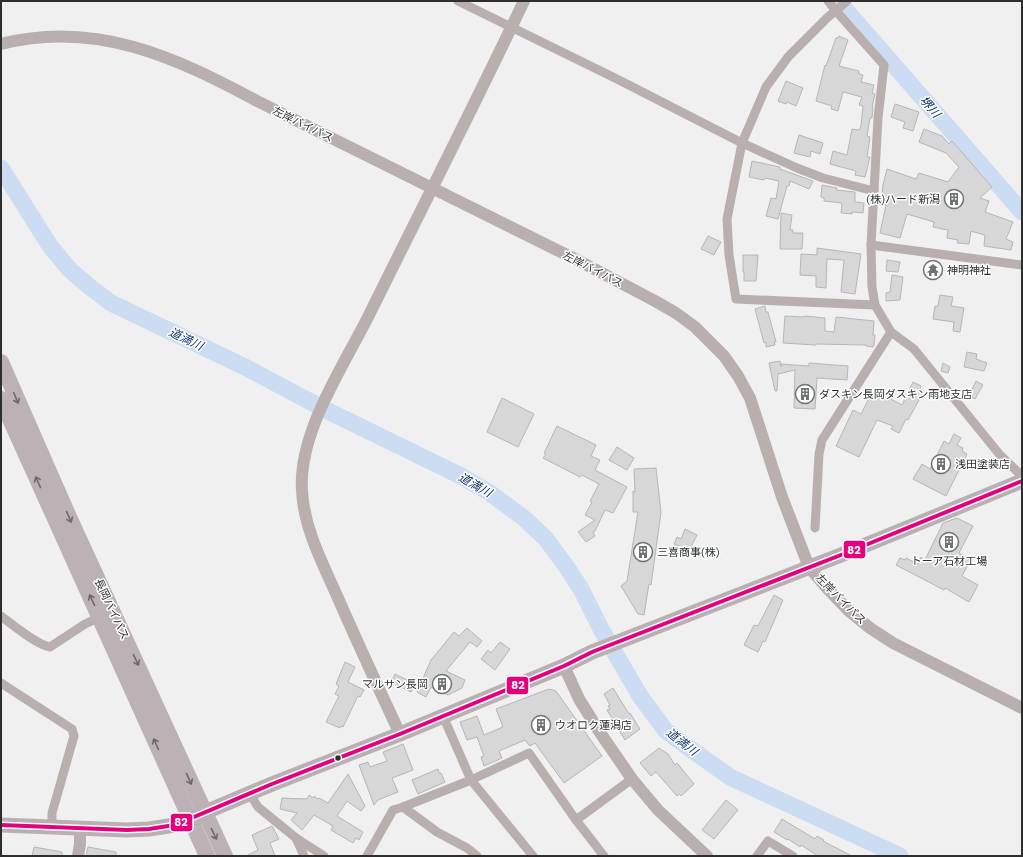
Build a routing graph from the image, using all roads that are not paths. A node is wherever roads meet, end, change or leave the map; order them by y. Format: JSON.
{"nodes":[{"id":1,"x":458,"y":1,"type":"edge"},
{"id":2,"x":524,"y":1,"type":"edge"},
{"id":3,"x":828,"y":1,"type":"edge"},
{"id":4,"x":847,"y":1,"type":"edge"},
{"id":5,"x":836,"y":11,"type":"junction"},
{"id":6,"x":512,"y":27,"type":"junction"},
{"id":7,"x":1,"y":44,"type":"edge"},
{"id":8,"x":742,"y":142,"type":"junction"},
{"id":9,"x":432,"y":188,"type":"junction"},
{"id":10,"x":874,"y":191,"type":"junction"},
{"id":11,"x":871,"y":245,"type":"junction"},
{"id":12,"x":1022,"y":265,"type":"edge"},
{"id":13,"x":875,"y":305,"type":"junction"},
{"id":14,"x":891,"y":332,"type":"junction"},
{"id":15,"x":1,"y":362,"type":"edge"},
{"id":16,"x":1,"y":399,"type":"edge"},
{"id":17,"x":1022,"y":476,"type":"edge"},
{"id":18,"x":1022,"y":481,"type":"edge"},
{"id":19,"x":815,"y":528,"type":"dead end"},
{"id":20,"x":809,"y":567,"type":"junction"},
{"id":21,"x":1,"y":616,"type":"edge"},
{"id":22,"x":100,"y":617,"type":"junction"},
{"id":23,"x":564,"y":666,"type":"junction"},
{"id":24,"x":1,"y":683,"type":"edge"},
{"id":25,"x":1022,"y":708,"type":"edge"},
{"id":26,"x":443,"y":716,"type":"junction"},
{"id":27,"x":400,"y":734,"type":"junction"},
{"id":28,"x":632,"y":779,"type":"junction"},
{"id":29,"x":471,"y":780,"type":"junction"},
{"id":30,"x":250,"y":794,"type":"junction"},
{"id":31,"x":403,"y":808,"type":"junction"},
{"id":32,"x":197,"y":815,"type":"junction"},
{"id":33,"x":576,"y":820,"type":"junction"},
{"id":34,"x":1,"y":825,"type":"edge"},
{"id":35,"x":52,"y":826,"type":"junction"},
{"id":36,"x":80,"y":829,"type":"junction"},
{"id":37,"x":296,"y":838,"type":"junction"},
{"id":38,"x":78,"y":856,"type":"edge"},
{"id":39,"x":207,"y":856,"type":"edge"},
{"id":40,"x":225,"y":856,"type":"edge"},
{"id":41,"x":304,"y":856,"type":"edge"},
{"id":42,"x":324,"y":856,"type":"edge"},
{"id":43,"x":367,"y":856,"type":"edge"},
{"id":44,"x":477,"y":856,"type":"edge"},
{"id":45,"x":533,"y":856,"type":"edge"},
{"id":46,"x":604,"y":856,"type":"edge"},
{"id":47,"x":707,"y":856,"type":"edge"},
{"id":48,"x":757,"y":856,"type":"edge"},
{"id":49,"x":793,"y":856,"type":"edge"}],
"edges":[{"from":1,"to":6,"type":"street"},
{"from":2,"to":6,"type":"street"},
{"from":3,"to":5,"type":"street"},
{"from":4,"to":5,"type":"street"},
{"from":5,"to":8,"type":"street"},
{"from":5,"to":10,"type":"street"},
{"from":6,"to":8,"type":"street"},
{"from":6,"to":9,"type":"street"},
{"from":7,"to":9,"type":"street","name":"左岸バイパス"},
{"from":8,"to":10,"type":"street"},
{"from":8,"to":13,"type":"street"},
{"from":9,"to":20,"type":"street","name":"左岸バイパス"},
{"from":9,"to":27,"type":"street"},
{"from":10,"to":11,"type":"street"},
{"from":11,"to":12,"type":"street"},
{"from":11,"to":13,"type":"street"},
{"from":13,"to":14,"type":"street"},
{"from":14,"to":17,"type":"street"},
{"from":14,"to":19,"type":"street"},
{"from":15,"to":32,"type":"highway","name":"長岡バイパス","one_way":true},
{"from":22,"to":16,"type":"highway","name":"長岡バイパス","one_way":true},
{"from":18,"to":20,"type":"main road"},
{"from":20,"to":23,"type":"main road"},
{"from":20,"to":25,"type":"street","name":"左岸バイパス"},
{"from":21,"to":22,"type":"street"},
{"from":32,"to":22,"type":"highway","name":"長岡バイパス","one_way":true},
{"from":23,"to":26,"type":"main road"},
{"from":23,"to":28,"type":"street"},
{"from":24,"to":35,"type":"street"},
{"from":26,"to":27,"type":"main road"},
{"from":26,"to":29,"type":"street"},
{"from":27,"to":30,"type":"main road"},
{"from":28,"to":33,"type":"street"},
{"from":28,"to":47,"type":"street"},
{"from":29,"to":31,"type":"street"},
{"from":29,"to":33,"type":"street"},
{"from":29,"to":45,"type":"street"},
{"from":30,"to":32,"type":"main road"},
{"from":30,"to":37,"type":"street"},
{"from":31,"to":43,"type":"street"},
{"from":31,"to":44,"type":"street"},
{"from":32,"to":36,"type":"main road"},
{"from":32,"to":39,"type":"highway","name":"長岡バイパス"},
{"from":32,"to":40,"type":"highway","name":"長岡バイパス","one_way":true},
{"from":33,"to":46,"type":"street"},
{"from":34,"to":35,"type":"main road"},
{"from":35,"to":36,"type":"main road"},
{"from":36,"to":38,"type":"street"},
{"from":37,"to":41,"type":"street"},
{"from":37,"to":42,"type":"street"},
{"from":48,"to":49,"type":"street"}]}
